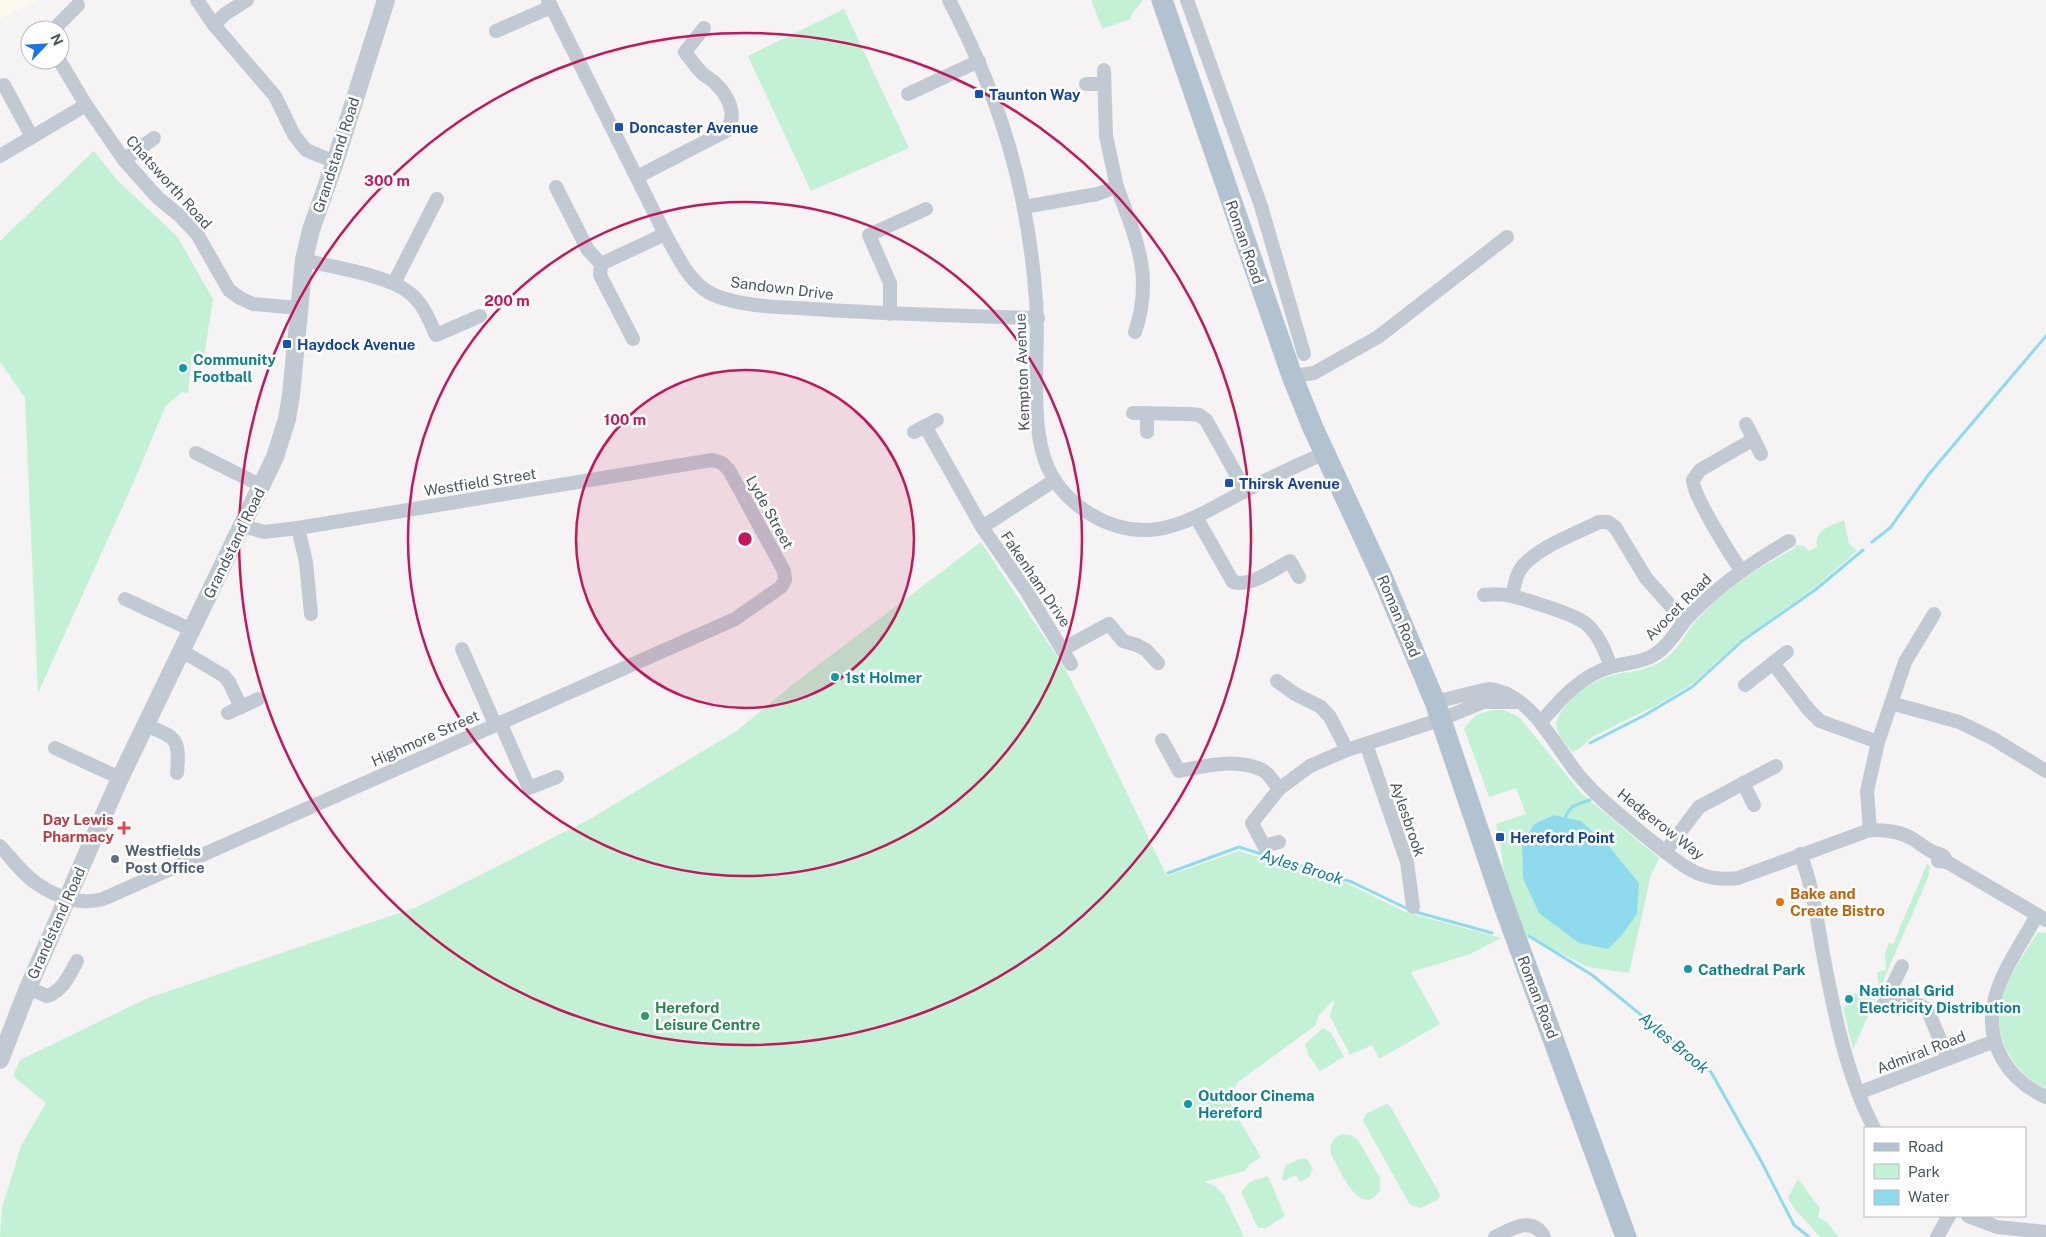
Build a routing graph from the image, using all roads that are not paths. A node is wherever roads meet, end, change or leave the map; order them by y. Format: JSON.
{"nodes":[{"id":1,"x":197,"y":0,"type":"edge"},
{"id":2,"x":247,"y":0,"type":"edge"},
{"id":3,"x":386,"y":0,"type":"edge"},
{"id":4,"x":949,"y":0,"type":"edge"},
{"id":5,"x":1162,"y":0,"type":"edge"},
{"id":6,"x":1187,"y":0,"type":"edge"},
{"id":7,"x":550,"y":3,"type":"edge"},
{"id":8,"x":78,"y":5,"type":"dead end"},
{"id":9,"x":63,"y":20,"type":"edge"},
{"id":10,"x":214,"y":24,"type":"junction"},
{"id":11,"x":704,"y":28,"type":"dead end"},
{"id":12,"x":496,"y":31,"type":"dead end"},
{"id":13,"x":979,"y":61,"type":"junction"},
{"id":14,"x":65,"y":70,"type":"edge"},
{"id":15,"x":1104,"y":70,"type":"dead end"},
{"id":16,"x":1086,"y":84,"type":"dead end"},
{"id":17,"x":1104,"y":84,"type":"junction"},
{"id":18,"x":4,"y":85,"type":"dead end"},
{"id":19,"x":908,"y":94,"type":"dead end"},
{"id":20,"x":86,"y":105,"type":"junction"},
{"id":21,"x":32,"y":137,"type":"junction"},
{"id":22,"x":154,"y":138,"type":"dead end"},
{"id":23,"x":0,"y":156,"type":"edge"},
{"id":24,"x":124,"y":160,"type":"junction"},
{"id":25,"x":335,"y":162,"type":"junction"},
{"id":26,"x":637,"y":177,"type":"junction"},
{"id":27,"x":1252,"y":184,"type":"junction"},
{"id":28,"x":556,"y":187,"type":"dead end"},
{"id":29,"x":1117,"y":187,"type":"junction"},
{"id":30,"x":1227,"y":192,"type":"junction"},
{"id":31,"x":437,"y":199,"type":"dead end"},
{"id":32,"x":1024,"y":207,"type":"junction"},
{"id":33,"x":926,"y":209,"type":"dead end"},
{"id":34,"x":665,"y":234,"type":"junction"},
{"id":35,"x":1507,"y":237,"type":"dead end"},
{"id":36,"x":304,"y":260,"type":"junction"},
{"id":37,"x":601,"y":264,"type":"junction"},
{"id":38,"x":394,"y":282,"type":"junction"},
{"id":39,"x":298,"y":308,"type":"junction"},
{"id":40,"x":890,"y":314,"type":"junction"},
{"id":41,"x":480,"y":316,"type":"dead end"},
{"id":42,"x":1038,"y":318,"type":"junction"},
{"id":43,"x":1135,"y":332,"type":"dead end"},
{"id":44,"x":634,"y":339,"type":"dead end"},
{"id":45,"x":1304,"y":354,"type":"dead end"},
{"id":46,"x":1292,"y":376,"type":"junction"},
{"id":47,"x":1746,"y":424,"type":"dead end"},
{"id":48,"x":926,"y":426,"type":"dead end"},
{"id":49,"x":1147,"y":432,"type":"dead end"},
{"id":50,"x":1754,"y":440,"type":"junction"},
{"id":51,"x":196,"y":453,"type":"dead end"},
{"id":52,"x":1325,"y":453,"type":"junction"},
{"id":53,"x":1761,"y":454,"type":"dead end"},
{"id":54,"x":722,"y":463,"type":"joint"},
{"id":55,"x":1055,"y":480,"type":"junction"},
{"id":56,"x":262,"y":486,"type":"junction"},
{"id":57,"x":1245,"y":490,"type":"junction"},
{"id":58,"x":1196,"y":517,"type":"junction"},
{"id":59,"x":243,"y":526,"type":"junction"},
{"id":60,"x":982,"y":527,"type":"junction"},
{"id":61,"x":298,"y":528,"type":"junction"},
{"id":62,"x":1789,"y":541,"type":"dead end"},
{"id":63,"x":1741,"y":570,"type":"junction"},
{"id":64,"x":1299,"y":577,"type":"dead end"},
{"id":65,"x":785,"y":580,"type":"joint"},
{"id":66,"x":1484,"y":595,"type":"dead end"},
{"id":67,"x":1512,"y":596,"type":"junction"},
{"id":68,"x":125,"y":599,"type":"dead end"},
{"id":69,"x":1934,"y":613,"type":"dead end"},
{"id":70,"x":311,"y":614,"type":"dead end"},
{"id":71,"x":1684,"y":621,"type":"junction"},
{"id":72,"x":192,"y":630,"type":"junction"},
{"id":73,"x":462,"y":649,"type":"dead end"},
{"id":74,"x":1062,"y":649,"type":"junction"},
{"id":75,"x":182,"y":651,"type":"junction"},
{"id":76,"x":1787,"y":652,"type":"dead end"},
{"id":77,"x":1158,"y":662,"type":"dead end"},
{"id":78,"x":1773,"y":663,"type":"junction"},
{"id":79,"x":1071,"y":664,"type":"dead end"},
{"id":80,"x":1611,"y":667,"type":"junction"},
{"id":81,"x":1277,"y":681,"type":"dead end"},
{"id":82,"x":1745,"y":685,"type":"dead end"},
{"id":83,"x":258,"y":699,"type":"dead end"},
{"id":84,"x":1891,"y":703,"type":"junction"},
{"id":85,"x":241,"y":707,"type":"junction"},
{"id":86,"x":1438,"y":711,"type":"junction"},
{"id":87,"x":228,"y":713,"type":"dead end"},
{"id":88,"x":1540,"y":722,"type":"junction"},
{"id":89,"x":498,"y":723,"type":"junction"},
{"id":90,"x":145,"y":725,"type":"junction"},
{"id":91,"x":1162,"y":740,"type":"dead end"},
{"id":92,"x":1878,"y":742,"type":"junction"},
{"id":93,"x":1366,"y":744,"type":"junction"},
{"id":94,"x":55,"y":748,"type":"dead end"},
{"id":95,"x":1347,"y":750,"type":"junction"},
{"id":96,"x":1776,"y":766,"type":"dead end"},
{"id":97,"x":2046,"y":771,"type":"edge"},
{"id":98,"x":177,"y":774,"type":"dead end"},
{"id":99,"x":557,"y":777,"type":"dead end"},
{"id":100,"x":120,"y":778,"type":"junction"},
{"id":101,"x":1743,"y":784,"type":"junction"},
{"id":102,"x":1279,"y":789,"type":"junction"},
{"id":103,"x":1754,"y":805,"type":"dead end"},
{"id":104,"x":1870,"y":830,"type":"junction"},
{"id":105,"x":1279,"y":842,"type":"dead end"},
{"id":106,"x":0,"y":846,"type":"edge"},
{"id":107,"x":1665,"y":852,"type":"junction"},
{"id":108,"x":1800,"y":854,"type":"junction"},
{"id":109,"x":67,"y":898,"type":"junction"},
{"id":110,"x":1413,"y":907,"type":"dead end"},
{"id":111,"x":2044,"y":918,"type":"edge"},
{"id":112,"x":77,"y":961,"type":"dead end"},
{"id":113,"x":1902,"y":966,"type":"dead end"},
{"id":114,"x":28,"y":988,"type":"junction"},
{"id":115,"x":1890,"y":990,"type":"junction"},
{"id":116,"x":1883,"y":1005,"type":"dead end"},
{"id":117,"x":1995,"y":1041,"type":"junction"},
{"id":118,"x":1948,"y":1058,"type":"junction"},
{"id":119,"x":0,"y":1060,"type":"edge"},
{"id":120,"x":1858,"y":1093,"type":"junction"},
{"id":121,"x":2046,"y":1097,"type":"edge"},
{"id":122,"x":1874,"y":1127,"type":"edge"},
{"id":123,"x":1948,"y":1217,"type":"edge"},
{"id":124,"x":1971,"y":1217,"type":"edge"},
{"id":125,"x":2046,"y":1232,"type":"edge"},
{"id":126,"x":1495,"y":1237,"type":"edge"},
{"id":127,"x":1544,"y":1237,"type":"edge"},
{"id":128,"x":1626,"y":1237,"type":"edge"},
{"id":129,"x":1937,"y":1237,"type":"edge"}],
"edges":[{"from":1,"to":10,"type":"street"},
{"from":2,"to":10,"type":"street"},
{"from":3,"to":25,"type":"street","name":"Grandstand Road"},
{"from":4,"to":13,"type":"street","name":"Kempton Avenue"},
{"from":5,"to":30,"type":"main road","name":"Roman Road"},
{"from":6,"to":27,"type":"street","name":"Roman Road"},
{"from":7,"to":12,"type":"street"},
{"from":7,"to":26,"type":"street","name":"Sandown Drive"},
{"from":8,"to":9,"type":"street"},
{"from":10,"to":25,"type":"street"},
{"from":11,"to":26,"type":"street"},
{"from":13,"to":19,"type":"street"},
{"from":13,"to":32,"type":"street","name":"Kempton Avenue"},
{"from":14,"to":20,"type":"street","name":"Chatsworth Road"},
{"from":15,"to":17,"type":"street"},
{"from":16,"to":17,"type":"street"},
{"from":17,"to":29,"type":"street"},
{"from":18,"to":21,"type":"street"},
{"from":20,"to":21,"type":"street"},
{"from":20,"to":24,"type":"street","name":"Chatsworth Road"},
{"from":21,"to":23,"type":"street"},
{"from":22,"to":24,"type":"street"},
{"from":24,"to":39,"type":"street","name":"Chatsworth Road"},
{"from":25,"to":36,"type":"street","name":"Grandstand Road"},
{"from":26,"to":34,"type":"street","name":"Sandown Drive"},
{"from":27,"to":30,"type":"street"},
{"from":27,"to":45,"type":"street","name":"Roman Road"},
{"from":28,"to":37,"type":"street"},
{"from":29,"to":32,"type":"street"},
{"from":29,"to":43,"type":"street"},
{"from":30,"to":46,"type":"main road","name":"Roman Road"},
{"from":31,"to":38,"type":"street"},
{"from":32,"to":42,"type":"street","name":"Kempton Avenue"},
{"from":33,"to":40,"type":"street"},
{"from":34,"to":37,"type":"street"},
{"from":34,"to":40,"type":"street","name":"Sandown Drive"},
{"from":35,"to":46,"type":"street"},
{"from":36,"to":38,"type":"street"},
{"from":36,"to":39,"type":"street","name":"Grandstand Road"},
{"from":37,"to":44,"type":"street"},
{"from":38,"to":41,"type":"street"},
{"from":39,"to":56,"type":"street","name":"Grandstand Road"},
{"from":40,"to":42,"type":"street","name":"Sandown Drive"},
{"from":42,"to":55,"type":"street","name":"Kempton Avenue"},
{"from":46,"to":52,"type":"main road","name":"Roman Road"},
{"from":47,"to":50,"type":"street"},
{"from":48,"to":60,"type":"street","name":"Fakenham Drive"},
{"from":49,"to":57,"type":"street"},
{"from":50,"to":53,"type":"street"},
{"from":50,"to":63,"type":"street"},
{"from":51,"to":56,"type":"street"},
{"from":52,"to":57,"type":"street","name":"Kempton Avenue"},
{"from":52,"to":86,"type":"main road","name":"Roman Road"},
{"from":54,"to":61,"type":"street","name":"Westfield Street"},
{"from":54,"to":65,"type":"street","name":"Lyde Street"},
{"from":55,"to":58,"type":"street","name":"Kempton Avenue"},
{"from":55,"to":60,"type":"street","name":"Fakenham Drive"},
{"from":56,"to":59,"type":"street","name":"Grandstand Road"},
{"from":57,"to":58,"type":"street","name":"Kempton Avenue"},
{"from":58,"to":64,"type":"street"},
{"from":59,"to":61,"type":"street","name":"Westfield Street"},
{"from":59,"to":72,"type":"street","name":"Grandstand Road"},
{"from":60,"to":74,"type":"street","name":"Fakenham Drive"},
{"from":61,"to":70,"type":"street"},
{"from":62,"to":63,"type":"street","name":"Avocet Road"},
{"from":63,"to":71,"type":"street","name":"Avocet Road"},
{"from":65,"to":89,"type":"street","name":"Highmore Street"},
{"from":66,"to":67,"type":"street"},
{"from":67,"to":71,"type":"street"},
{"from":67,"to":80,"type":"street"},
{"from":68,"to":72,"type":"street"},
{"from":69,"to":84,"type":"street"},
{"from":71,"to":80,"type":"street","name":"Avocet Road"},
{"from":72,"to":75,"type":"street","name":"Grandstand Road"},
{"from":73,"to":89,"type":"street"},
{"from":74,"to":77,"type":"street","name":"Fakenham Drive"},
{"from":74,"to":79,"type":"street","name":"Fakenham Drive"},
{"from":75,"to":85,"type":"street"},
{"from":75,"to":90,"type":"street","name":"Grandstand Road"},
{"from":76,"to":78,"type":"street"},
{"from":78,"to":82,"type":"street"},
{"from":78,"to":92,"type":"street"},
{"from":80,"to":88,"type":"street","name":"Avocet Road"},
{"from":81,"to":95,"type":"street"},
{"from":83,"to":85,"type":"street"},
{"from":84,"to":92,"type":"street"},
{"from":84,"to":97,"type":"street"},
{"from":85,"to":87,"type":"street"},
{"from":86,"to":88,"type":"street","name":"Hedgerow Way"},
{"from":86,"to":93,"type":"street"},
{"from":86,"to":128,"type":"main road","name":"Roman Road"},
{"from":88,"to":107,"type":"street","name":"Hedgerow Way"},
{"from":89,"to":99,"type":"street"},
{"from":89,"to":109,"type":"street","name":"Highmore Street"},
{"from":90,"to":98,"type":"street"},
{"from":90,"to":100,"type":"street","name":"Grandstand Road"},
{"from":91,"to":102,"type":"street"},
{"from":92,"to":104,"type":"street"},
{"from":93,"to":95,"type":"street"},
{"from":93,"to":110,"type":"street","name":"Aylesbrook"},
{"from":94,"to":100,"type":"street"},
{"from":95,"to":102,"type":"street"},
{"from":96,"to":101,"type":"street"},
{"from":100,"to":109,"type":"street","name":"Grandstand Road"},
{"from":101,"to":103,"type":"street"},
{"from":101,"to":107,"type":"street"},
{"from":102,"to":105,"type":"street"},
{"from":104,"to":108,"type":"street","name":"Hedgerow Way"},
{"from":104,"to":111,"type":"street","name":"Hedgerow Way"},
{"from":106,"to":109,"type":"street","name":"Highmore Street"},
{"from":107,"to":108,"type":"street","name":"Hedgerow Way"},
{"from":108,"to":120,"type":"street"},
{"from":109,"to":114,"type":"street","name":"Grandstand Road"},
{"from":111,"to":117,"type":"street"},
{"from":112,"to":114,"type":"street"},
{"from":113,"to":115,"type":"street"},
{"from":114,"to":119,"type":"street","name":"Grandstand Road"},
{"from":115,"to":116,"type":"street"},
{"from":115,"to":118,"type":"street"},
{"from":117,"to":118,"type":"street","name":"Admiral Road"},
{"from":117,"to":121,"type":"street"},
{"from":118,"to":120,"type":"street","name":"Admiral Road"},
{"from":120,"to":122,"type":"street"},
{"from":123,"to":129,"type":"street"},
{"from":124,"to":125,"type":"street"},
{"from":126,"to":127,"type":"street"}]}
